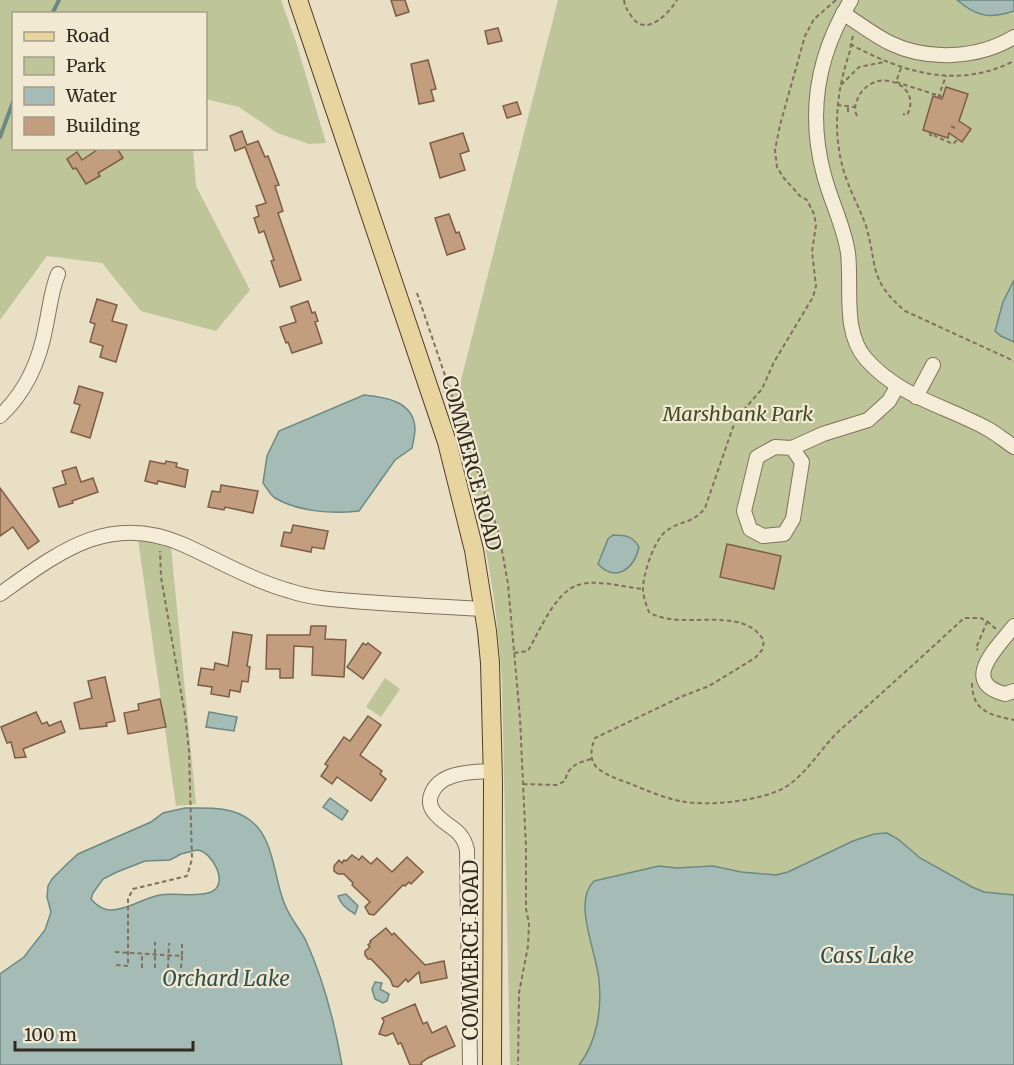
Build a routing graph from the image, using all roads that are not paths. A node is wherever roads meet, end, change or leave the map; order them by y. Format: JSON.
{"nodes":[{"id":1,"x":298,"y":0,"type":"edge"},
{"id":2,"x":851,"y":0,"type":"edge"},
{"id":3,"x":843,"y":13,"type":"junction"},
{"id":4,"x":1014,"y":38,"type":"edge"},
{"id":5,"x":58,"y":274,"type":"dead end"},
{"id":6,"x":933,"y":365,"type":"dead end"},
{"id":7,"x":897,"y":387,"type":"junction"},
{"id":8,"x":916,"y":397,"type":"junction"},
{"id":9,"x":0,"y":416,"type":"edge"},
{"id":10,"x":1014,"y":447,"type":"edge"},
{"id":11,"x":792,"y":448,"type":"junction"},
{"id":12,"x":0,"y":594,"type":"edge"},
{"id":13,"x":484,"y":609,"type":"junction"},
{"id":14,"x":1014,"y":627,"type":"edge"},
{"id":15,"x":1014,"y":691,"type":"edge"},
{"id":16,"x":493,"y":776,"type":"junction"},
{"id":17,"x":470,"y":1065,"type":"edge"},
{"id":18,"x":492,"y":1065,"type":"edge"}],
"edges":[{"from":1,"to":13,"type":"main road","name":"COMMERCE ROAD"},
{"from":2,"to":3,"type":"street"},
{"from":3,"to":4,"type":"street"},
{"from":3,"to":7,"type":"street"},
{"from":5,"to":9,"type":"street"},
{"from":6,"to":8,"type":"street"},
{"from":7,"to":8,"type":"street"},
{"from":7,"to":11,"type":"street"},
{"from":8,"to":10,"type":"street"},
{"from":11,"to":11,"type":"street"},
{"from":12,"to":13,"type":"street"},
{"from":13,"to":16,"type":"main road","name":"COMMERCE ROAD"},
{"from":14,"to":15,"type":"street"},
{"from":16,"to":17,"type":"street"},
{"from":16,"to":18,"type":"main road","name":"COMMERCE ROAD"}]}
